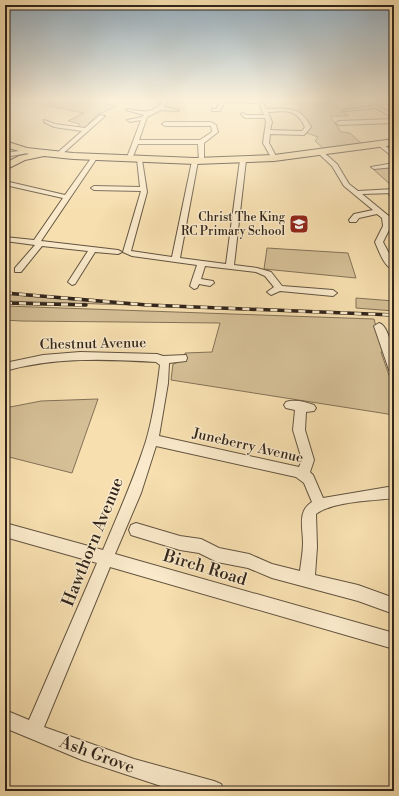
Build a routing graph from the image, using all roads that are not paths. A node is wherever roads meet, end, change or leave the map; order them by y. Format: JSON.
{"nodes":[{"id":1,"x":78,"y":137,"type":"edge"},
{"id":2,"x":138,"y":137,"type":"edge"},
{"id":3,"x":209,"y":137,"type":"edge"},
{"id":4,"x":267,"y":137,"type":"edge"},
{"id":5,"x":5,"y":140,"type":"edge"},
{"id":6,"x":136,"y":142,"type":"junction"},
{"id":7,"x":201,"y":142,"type":"junction"},
{"id":8,"x":394,"y":142,"type":"edge"},
{"id":9,"x":5,"y":144,"type":"edge"},
{"id":10,"x":17,"y":144,"type":"junction"},
{"id":11,"x":380,"y":144,"type":"junction"},
{"id":12,"x":320,"y":152,"type":"junction"},
{"id":13,"x":5,"y":154,"type":"edge"},
{"id":14,"x":25,"y":154,"type":"junction"},
{"id":15,"x":57,"y":155,"type":"junction"},
{"id":16,"x":394,"y":156,"type":"edge"},
{"id":17,"x":94,"y":158,"type":"junction"},
{"id":18,"x":274,"y":158,"type":"junction"},
{"id":19,"x":129,"y":160,"type":"junction"},
{"id":20,"x":139,"y":160,"type":"junction"},
{"id":21,"x":243,"y":160,"type":"junction"},
{"id":22,"x":199,"y":161,"type":"junction"},
{"id":23,"x":394,"y":165,"type":"edge"},
{"id":24,"x":5,"y":167,"type":"edge"},
{"id":25,"x":374,"y":167,"type":"dead end"},
{"id":26,"x":5,"y":183,"type":"edge"},
{"id":27,"x":94,"y":188,"type":"dead end"},
{"id":28,"x":143,"y":189,"type":"junction"},
{"id":29,"x":394,"y":191,"type":"edge"},
{"id":30,"x":357,"y":193,"type":"junction"},
{"id":31,"x":67,"y":197,"type":"junction"},
{"id":32,"x":379,"y":211,"type":"junction"},
{"id":33,"x":352,"y":218,"type":"dead end"},
{"id":34,"x":391,"y":221,"type":"edge"},
{"id":35,"x":5,"y":239,"type":"edge"},
{"id":36,"x":38,"y":243,"type":"junction"},
{"id":37,"x":93,"y":249,"type":"junction"},
{"id":38,"x":122,"y":252,"type":"junction"},
{"id":39,"x":176,"y":259,"type":"junction"},
{"id":40,"x":202,"y":262,"type":"junction"},
{"id":41,"x":230,"y":266,"type":"junction"},
{"id":42,"x":394,"y":268,"type":"edge"},
{"id":43,"x":9,"y":269,"type":"dead end"},
{"id":44,"x":73,"y":278,"type":"dead end"},
{"id":45,"x":210,"y":283,"type":"dead end"},
{"id":46,"x":333,"y":293,"type":"dead end"},
{"id":47,"x":379,"y":326,"type":"dead end"},
{"id":48,"x":182,"y":358,"type":"dead end"},
{"id":49,"x":163,"y":360,"type":"junction"},
{"id":50,"x":393,"y":365,"type":"edge"},
{"id":51,"x":5,"y":367,"type":"edge"},
{"id":52,"x":301,"y":406,"type":"dead end"},
{"id":53,"x":152,"y":440,"type":"junction"},
{"id":54,"x":303,"y":474,"type":"junction"},
{"id":55,"x":394,"y":492,"type":"edge"},
{"id":56,"x":319,"y":504,"type":"junction"},
{"id":57,"x":5,"y":530,"type":"edge"},
{"id":58,"x":136,"y":530,"type":"dead end"},
{"id":59,"x":107,"y":558,"type":"junction"},
{"id":60,"x":306,"y":580,"type":"junction"},
{"id":61,"x":394,"y":606,"type":"edge"},
{"id":62,"x":394,"y":641,"type":"edge"},
{"id":63,"x":5,"y":719,"type":"edge"},
{"id":64,"x":33,"y":732,"type":"junction"},
{"id":65,"x":214,"y":791,"type":"edge"}],
"edges":[{"from":1,"to":15,"type":"street"},
{"from":2,"to":6,"type":"street"},
{"from":3,"to":7,"type":"street"},
{"from":4,"to":18,"type":"street"},
{"from":5,"to":10,"type":"main road"},
{"from":6,"to":7,"type":"street"},
{"from":6,"to":19,"type":"street"},
{"from":7,"to":22,"type":"street"},
{"from":8,"to":11,"type":"main road"},
{"from":9,"to":14,"type":"main road"},
{"from":10,"to":14,"type":"main road"},
{"from":10,"to":15,"type":"main road"},
{"from":11,"to":12,"type":"main road"},
{"from":11,"to":16,"type":"street"},
{"from":12,"to":18,"type":"main road"},
{"from":12,"to":30,"type":"street"},
{"from":13,"to":14,"type":"street"},
{"from":14,"to":15,"type":"main road"},
{"from":14,"to":24,"type":"main road"},
{"from":15,"to":17,"type":"main road"},
{"from":17,"to":19,"type":"main road"},
{"from":17,"to":31,"type":"street"},
{"from":18,"to":21,"type":"main road"},
{"from":19,"to":20,"type":"main road"},
{"from":20,"to":22,"type":"main road"},
{"from":20,"to":28,"type":"street"},
{"from":21,"to":22,"type":"main road"},
{"from":21,"to":41,"type":"street"},
{"from":22,"to":39,"type":"street"},
{"from":23,"to":25,"type":"street"},
{"from":26,"to":31,"type":"street"},
{"from":27,"to":28,"type":"street"},
{"from":28,"to":38,"type":"street"},
{"from":29,"to":30,"type":"street"},
{"from":30,"to":32,"type":"street"},
{"from":31,"to":36,"type":"street"},
{"from":32,"to":33,"type":"street"},
{"from":32,"to":34,"type":"street"},
{"from":34,"to":42,"type":"street"},
{"from":35,"to":36,"type":"street"},
{"from":36,"to":37,"type":"street"},
{"from":36,"to":43,"type":"street"},
{"from":37,"to":38,"type":"street"},
{"from":37,"to":44,"type":"street"},
{"from":38,"to":39,"type":"street"},
{"from":39,"to":40,"type":"street"},
{"from":40,"to":41,"type":"street"},
{"from":40,"to":45,"type":"street"},
{"from":41,"to":46,"type":"street"},
{"from":47,"to":50,"type":"street"},
{"from":48,"to":49,"type":"street","name":"Chestnut Avenue"},
{"from":49,"to":51,"type":"street","name":"Chestnut Avenue"},
{"from":49,"to":53,"type":"street","name":"Hawthorn Avenue"},
{"from":52,"to":54,"type":"street"},
{"from":53,"to":54,"type":"street","name":"Juneberry Avenue"},
{"from":53,"to":59,"type":"street","name":"Hawthorn Avenue"},
{"from":54,"to":56,"type":"street","name":"Juneberry Avenue"},
{"from":55,"to":56,"type":"street"},
{"from":56,"to":60,"type":"street"},
{"from":57,"to":59,"type":"street","name":"Birch Road"},
{"from":58,"to":60,"type":"street"},
{"from":59,"to":62,"type":"street","name":"Birch Road"},
{"from":59,"to":64,"type":"street","name":"Hawthorn Avenue"},
{"from":60,"to":61,"type":"street"},
{"from":63,"to":64,"type":"street","name":"Ash Grove"},
{"from":64,"to":65,"type":"street","name":"Ash Grove"}]}
